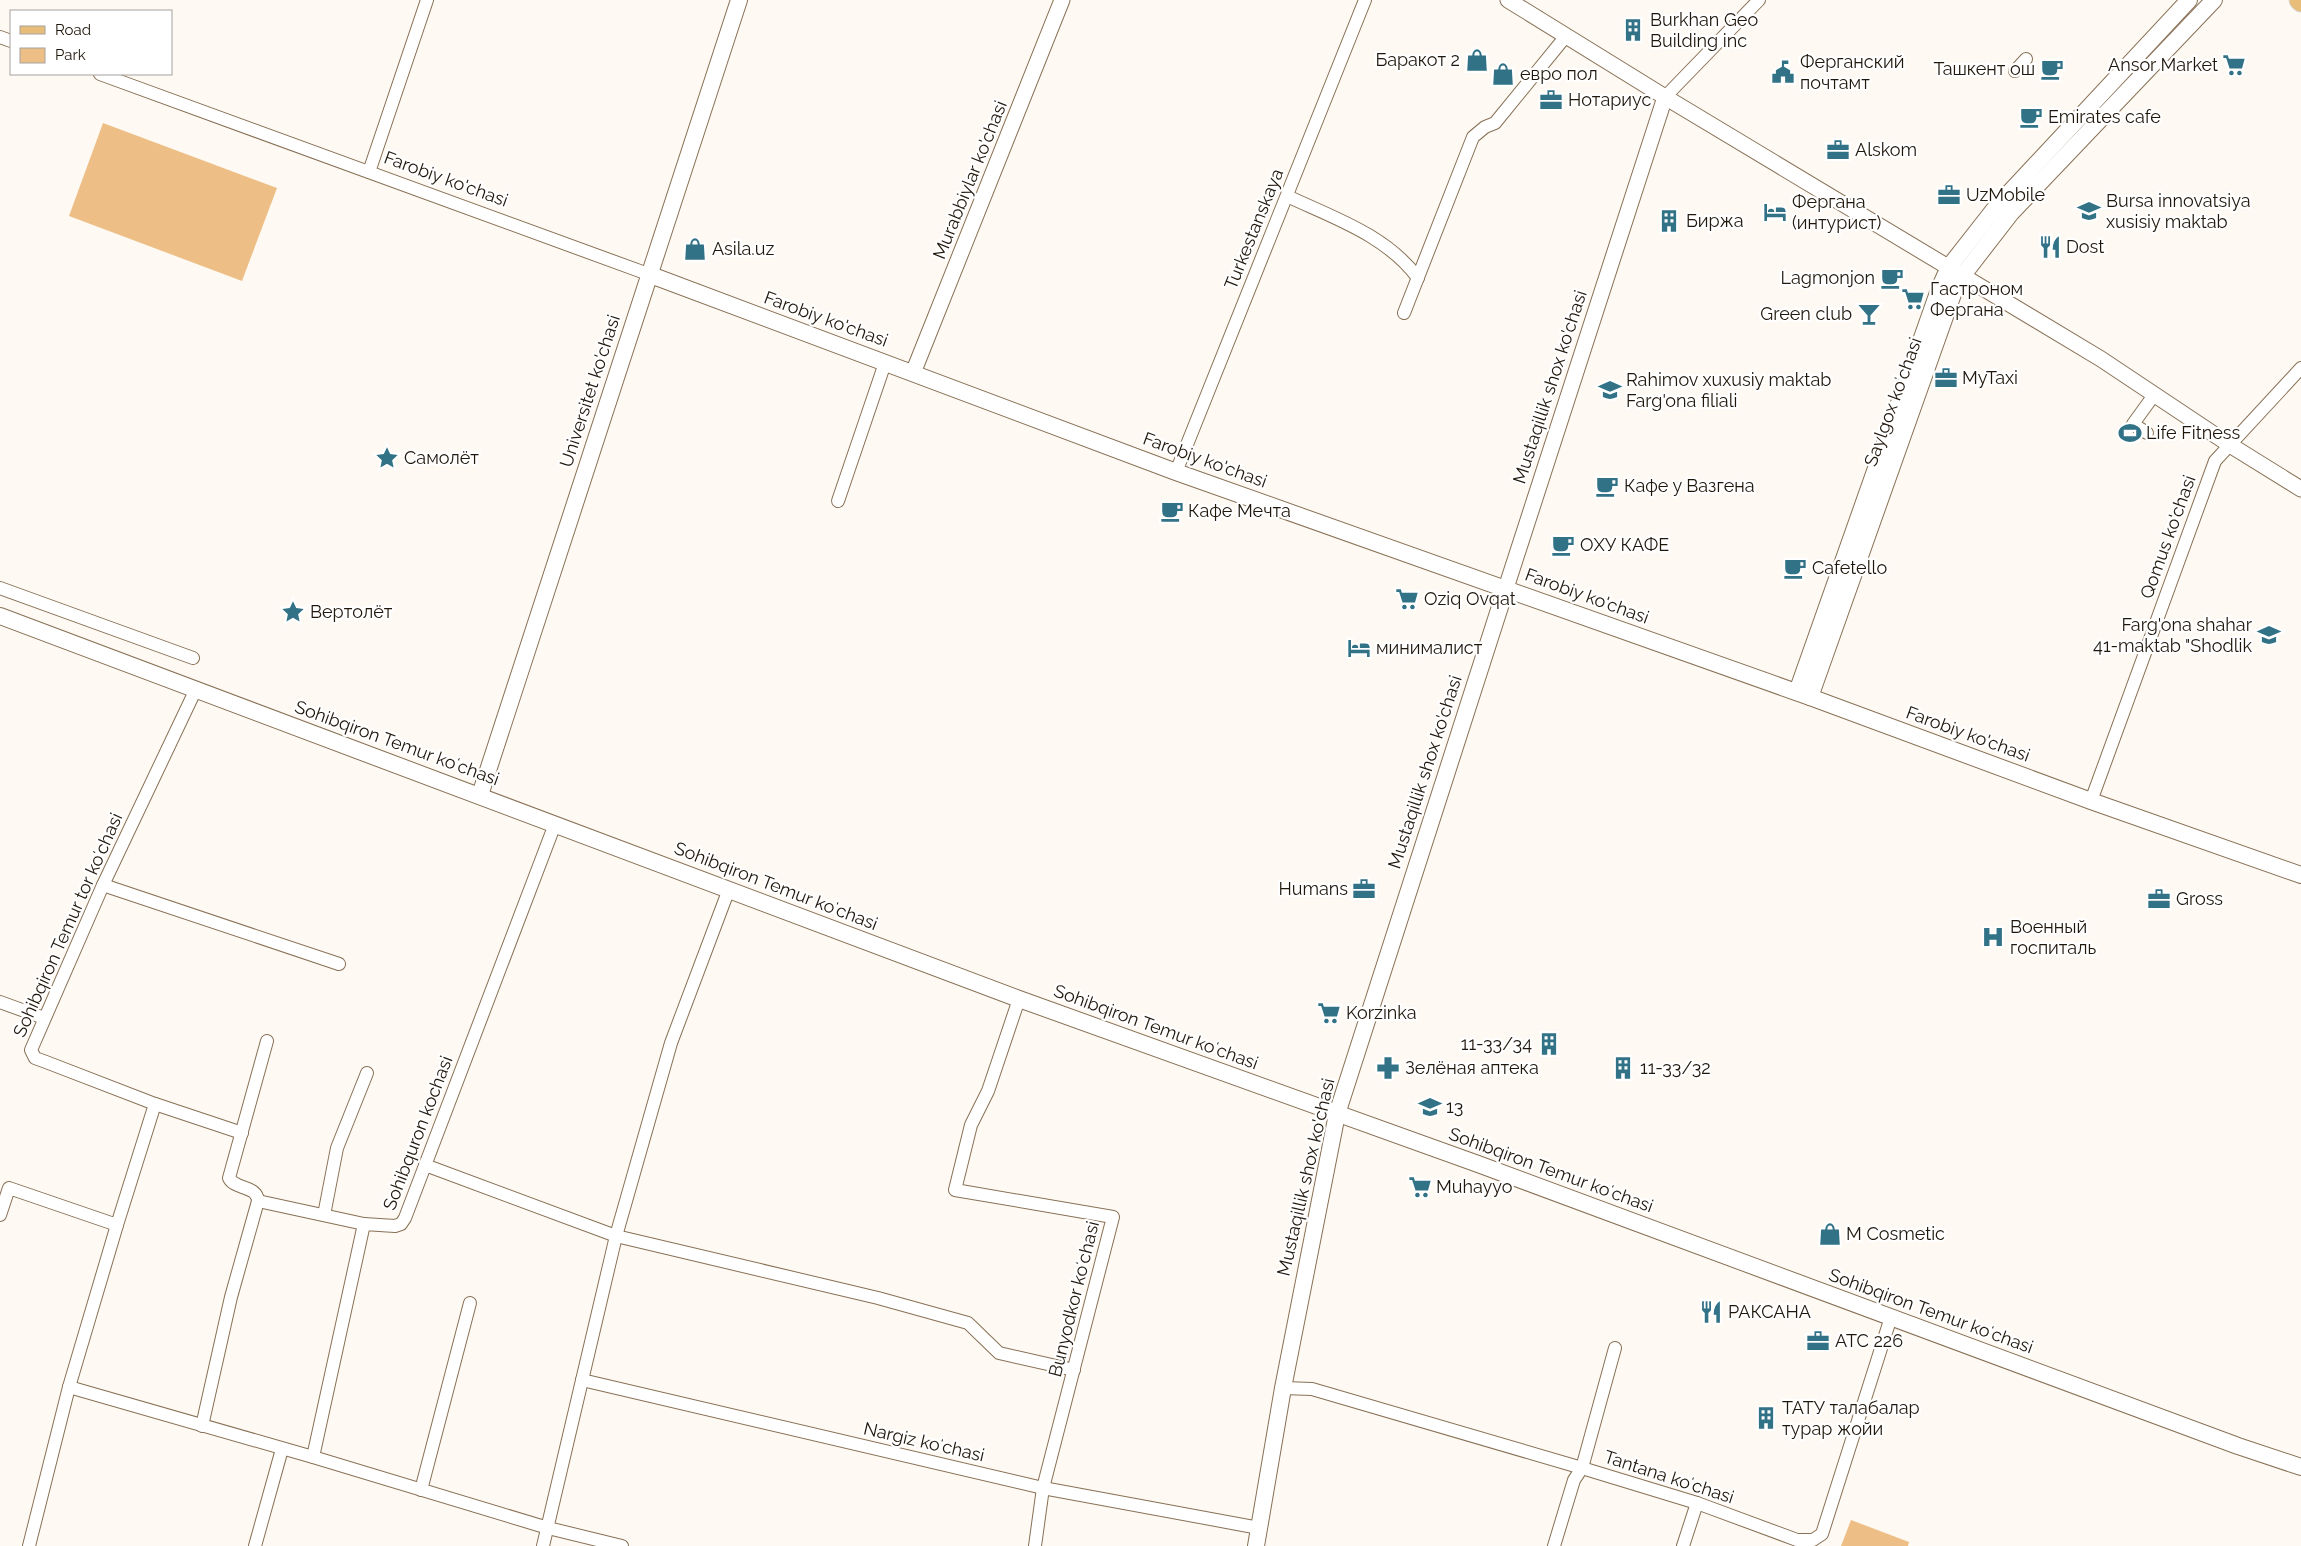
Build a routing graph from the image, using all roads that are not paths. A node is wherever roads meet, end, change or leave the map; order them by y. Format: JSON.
{"nodes":[{"id":1,"x":427,"y":0,"type":"edge"},
{"id":2,"x":739,"y":0,"type":"edge"},
{"id":3,"x":1062,"y":0,"type":"edge"},
{"id":4,"x":1365,"y":0,"type":"edge"},
{"id":5,"x":1508,"y":0,"type":"edge"},
{"id":6,"x":1759,"y":0,"type":"edge"},
{"id":7,"x":2189,"y":0,"type":"edge"},
{"id":8,"x":2214,"y":0,"type":"edge"},
{"id":9,"x":1566,"y":36,"type":"junction"},
{"id":10,"x":2026,"y":59,"type":"dead end"},
{"id":11,"x":2015,"y":71,"type":"dead end"},
{"id":12,"x":103,"y":75,"type":"edge"},
{"id":13,"x":1665,"y":97,"type":"junction"},
{"id":14,"x":370,"y":172,"type":"junction"},
{"id":15,"x":1286,"y":196,"type":"junction"},
{"id":16,"x":1956,"y":271,"type":"junction"},
{"id":17,"x":648,"y":274,"type":"junction"},
{"id":18,"x":1418,"y":278,"type":"junction"},
{"id":19,"x":1404,"y":313,"type":"dead end"},
{"id":20,"x":885,"y":363,"type":"junction"},
{"id":21,"x":2301,"y":368,"type":"edge"},
{"id":22,"x":913,"y":373,"type":"junction"},
{"id":23,"x":2154,"y":394,"type":"junction"},
{"id":24,"x":2147,"y":433,"type":"dead end"},
{"id":25,"x":2230,"y":445,"type":"junction"},
{"id":26,"x":1176,"y":472,"type":"junction"},
{"id":27,"x":2301,"y":489,"type":"edge"},
{"id":28,"x":838,"y":501,"type":"dead end"},
{"id":29,"x":0,"y":588,"type":"edge"},
{"id":30,"x":1506,"y":588,"type":"junction"},
{"id":31,"x":0,"y":616,"type":"edge"},
{"id":32,"x":193,"y":658,"type":"dead end"},
{"id":33,"x":196,"y":690,"type":"junction"},
{"id":34,"x":1803,"y":694,"type":"junction"},
{"id":35,"x":480,"y":795,"type":"junction"},
{"id":36,"x":2090,"y":801,"type":"junction"},
{"id":37,"x":555,"y":824,"type":"junction"},
{"id":38,"x":2301,"y":875,"type":"edge"},
{"id":39,"x":102,"y":885,"type":"junction"},
{"id":40,"x":729,"y":889,"type":"junction"},
{"id":41,"x":339,"y":964,"type":"dead end"},
{"id":42,"x":1019,"y":999,"type":"junction"},
{"id":43,"x":0,"y":1002,"type":"edge"},
{"id":44,"x":44,"y":1018,"type":"junction"},
{"id":45,"x":268,"y":1041,"type":"dead end"},
{"id":46,"x":366,"y":1073,"type":"dead end"},
{"id":47,"x":155,"y":1104,"type":"junction"},
{"id":48,"x":1337,"y":1114,"type":"junction"},
{"id":49,"x":242,"y":1133,"type":"junction"},
{"id":50,"x":425,"y":1165,"type":"junction"},
{"id":51,"x":258,"y":1200,"type":"junction"},
{"id":52,"x":0,"y":1215,"type":"edge"},
{"id":53,"x":324,"y":1215,"type":"junction"},
{"id":54,"x":364,"y":1224,"type":"junction"},
{"id":55,"x":117,"y":1226,"type":"junction"},
{"id":56,"x":616,"y":1236,"type":"junction"},
{"id":57,"x":470,"y":1304,"type":"dead end"},
{"id":58,"x":1891,"y":1317,"type":"junction"},
{"id":59,"x":1615,"y":1348,"type":"dead end"},
{"id":60,"x":1074,"y":1370,"type":"junction"},
{"id":61,"x":582,"y":1380,"type":"junction"},
{"id":62,"x":69,"y":1387,"type":"junction"},
{"id":63,"x":1282,"y":1388,"type":"junction"},
{"id":64,"x":202,"y":1426,"type":"junction"},
{"id":65,"x":282,"y":1449,"type":"junction"},
{"id":66,"x":313,"y":1457,"type":"junction"},
{"id":67,"x":2301,"y":1467,"type":"edge"},
{"id":68,"x":1582,"y":1468,"type":"junction"},
{"id":69,"x":1043,"y":1488,"type":"junction"},
{"id":70,"x":421,"y":1490,"type":"junction"},
{"id":71,"x":1697,"y":1503,"type":"junction"},
{"id":72,"x":548,"y":1528,"type":"junction"},
{"id":73,"x":1259,"y":1528,"type":"junction"},
{"id":74,"x":29,"y":1546,"type":"edge"},
{"id":75,"x":255,"y":1546,"type":"edge"},
{"id":76,"x":543,"y":1546,"type":"edge"},
{"id":77,"x":622,"y":1546,"type":"edge"},
{"id":78,"x":1036,"y":1546,"type":"edge"},
{"id":79,"x":1256,"y":1546,"type":"edge"},
{"id":80,"x":1554,"y":1546,"type":"edge"},
{"id":81,"x":1683,"y":1546,"type":"edge"}],
"edges":[{"from":1,"to":14,"type":"street"},
{"from":2,"to":17,"type":"main road","name":"Universitet ko'chasi"},
{"from":3,"to":22,"type":"street","name":"Murabbiylar ko'chasi"},
{"from":4,"to":15,"type":"street","name":"Turkestanskaya"},
{"from":5,"to":9,"type":"street"},
{"from":6,"to":13,"type":"street","name":"Mustaqillik shox ko'chasi"},
{"from":7,"to":16,"type":"main road","name":"Saylgox koʻchasi"},
{"from":8,"to":16,"type":"main road","name":"Saylgox koʻchasi"},
{"from":9,"to":13,"type":"street"},
{"from":9,"to":18,"type":"street"},
{"from":10,"to":11,"type":"street"},
{"from":12,"to":14,"type":"street","name":"Farobiy ko'chasi"},
{"from":13,"to":16,"type":"street"},
{"from":13,"to":30,"type":"street","name":"Mustaqillik shox ko'chasi"},
{"from":14,"to":17,"type":"street","name":"Farobiy ko'chasi"},
{"from":15,"to":18,"type":"street"},
{"from":15,"to":26,"type":"street","name":"Turkestanskaya"},
{"from":16,"to":23,"type":"street"},
{"from":16,"to":34,"type":"main road","name":"Saylgox koʻchasi"},
{"from":17,"to":20,"type":"main road","name":"Farobiy ko'chasi"},
{"from":17,"to":35,"type":"main road","name":"Universitet ko'chasi"},
{"from":18,"to":19,"type":"street"},
{"from":20,"to":22,"type":"main road","name":"Farobiy ko'chasi"},
{"from":20,"to":28,"type":"street"},
{"from":21,"to":25,"type":"street","name":"Qomus ko'chasi"},
{"from":22,"to":26,"type":"main road","name":"Farobiy ko'chasi"},
{"from":23,"to":24,"type":"street"},
{"from":23,"to":25,"type":"street"},
{"from":25,"to":27,"type":"street"},
{"from":25,"to":36,"type":"street","name":"Qomus ko'chasi"},
{"from":26,"to":30,"type":"main road","name":"Farobiy ko'chasi"},
{"from":29,"to":32,"type":"street"},
{"from":30,"to":34,"type":"main road","name":"Farobiy ko'chasi"},
{"from":30,"to":48,"type":"main road","name":"Mustaqillik shox ko'chasi"},
{"from":31,"to":33,"type":"main road","name":"Sohibqiron Temur koʻchasi"},
{"from":33,"to":35,"type":"main road","name":"Sohibqiron Temur koʻchasi"},
{"from":33,"to":39,"type":"street","name":"Sohibqiron Temur tor koʻchasi"},
{"from":34,"to":36,"type":"main road","name":"Farobiy ko'chasi"},
{"from":35,"to":37,"type":"main road","name":"Sohibqiron Temur koʻchasi"},
{"from":36,"to":38,"type":"main road","name":"Farobiy ko'chasi"},
{"from":37,"to":40,"type":"main road","name":"Sohibqiron Temur koʻchasi"},
{"from":37,"to":50,"type":"street","name":"Sohibquron kochasi"},
{"from":39,"to":41,"type":"street"},
{"from":39,"to":44,"type":"street","name":"Sohibqiron Temur tor koʻchasi"},
{"from":40,"to":42,"type":"main road","name":"Sohibqiron Temur koʻchasi"},
{"from":40,"to":56,"type":"street"},
{"from":42,"to":48,"type":"main road","name":"Sohibqiron Temur koʻchasi"},
{"from":42,"to":60,"type":"street","name":"Bunyodkor koʻchasi"},
{"from":43,"to":44,"type":"street"},
{"from":44,"to":47,"type":"street","name":"Sohibqiron Temur tor koʻchasi"},
{"from":45,"to":49,"type":"street"},
{"from":46,"to":53,"type":"street"},
{"from":47,"to":49,"type":"street","name":"Sohibqiron Temur tor koʻchasi"},
{"from":47,"to":55,"type":"street"},
{"from":48,"to":58,"type":"main road","name":"Sohibqiron Temur koʻchasi"},
{"from":48,"to":63,"type":"main road","name":"Mustaqillik shox ko'chasi"},
{"from":49,"to":51,"type":"street"},
{"from":50,"to":54,"type":"street","name":"Sohibquron kochasi"},
{"from":50,"to":56,"type":"street"},
{"from":51,"to":53,"type":"street"},
{"from":51,"to":64,"type":"street"},
{"from":52,"to":55,"type":"street"},
{"from":53,"to":54,"type":"street"},
{"from":54,"to":66,"type":"street","name":"Sohibquron kochasi"},
{"from":55,"to":62,"type":"street"},
{"from":56,"to":60,"type":"street"},
{"from":56,"to":61,"type":"street"},
{"from":57,"to":70,"type":"street"},
{"from":58,"to":67,"type":"main road","name":"Sohibqiron Temur koʻchasi"},
{"from":58,"to":71,"type":"street","name":"Tantana koʻchasi"},
{"from":59,"to":68,"type":"street"},
{"from":60,"to":69,"type":"street","name":"Bunyodkor koʻchasi"},
{"from":61,"to":69,"type":"street","name":"Nargiz koʻchasi"},
{"from":61,"to":72,"type":"street"},
{"from":62,"to":64,"type":"street"},
{"from":62,"to":74,"type":"street"},
{"from":63,"to":68,"type":"street","name":"Tantana koʻchasi"},
{"from":63,"to":73,"type":"main road","name":"Mustaqillik shox ko'chasi"},
{"from":64,"to":65,"type":"street"},
{"from":65,"to":66,"type":"street"},
{"from":65,"to":75,"type":"street"},
{"from":66,"to":70,"type":"street"},
{"from":68,"to":71,"type":"street","name":"Tantana koʻchasi"},
{"from":68,"to":80,"type":"street"},
{"from":69,"to":73,"type":"street","name":"Nargiz koʻchasi"},
{"from":69,"to":78,"type":"street","name":"Bunyodkor koʻchasi"},
{"from":70,"to":72,"type":"street"},
{"from":71,"to":81,"type":"street"},
{"from":72,"to":76,"type":"street"},
{"from":72,"to":77,"type":"street"},
{"from":73,"to":79,"type":"main road","name":"Mustaqillik shox ko'chasi"}]}
